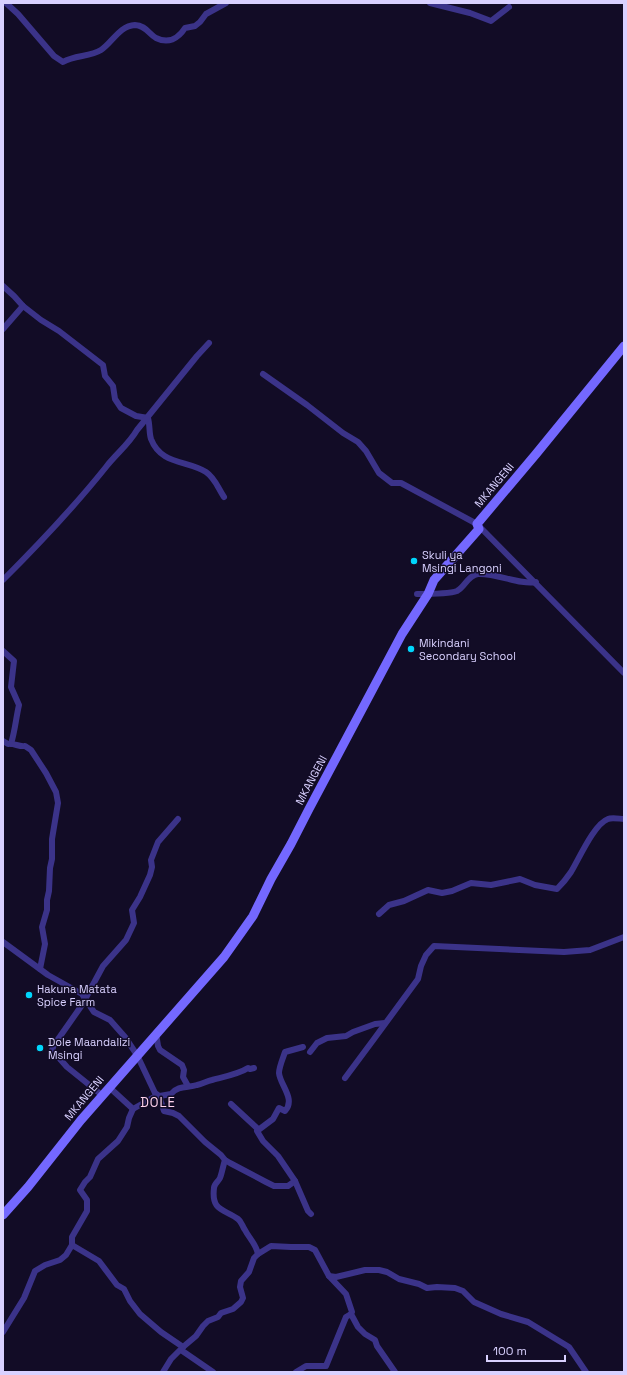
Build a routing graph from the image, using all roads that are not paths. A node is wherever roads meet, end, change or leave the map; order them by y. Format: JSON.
{"nodes":[{"id":1,"x":6,"y":3,"type":"edge"},
{"id":2,"x":226,"y":3,"type":"edge"},
{"id":3,"x":430,"y":3,"type":"edge"},
{"id":4,"x":509,"y":7,"type":"dead end"},
{"id":5,"x":3,"y":286,"type":"edge"},
{"id":6,"x":23,"y":306,"type":"junction"},
{"id":7,"x":3,"y":329,"type":"edge"},
{"id":8,"x":209,"y":343,"type":"dead end"},
{"id":9,"x":624,"y":346,"type":"edge"},
{"id":10,"x":263,"y":374,"type":"dead end"},
{"id":11,"x":148,"y":418,"type":"junction"},
{"id":12,"x":224,"y":497,"type":"dead end"},
{"id":13,"x":477,"y":524,"type":"junction"},
{"id":14,"x":3,"y":580,"type":"edge"},
{"id":15,"x":536,"y":582,"type":"junction"},
{"id":16,"x":417,"y":594,"type":"dead end"},
{"id":17,"x":428,"y":594,"type":"junction"},
{"id":18,"x":3,"y":651,"type":"edge"},
{"id":19,"x":624,"y":673,"type":"edge"},
{"id":20,"x":3,"y":741,"type":"edge"},
{"id":21,"x":10,"y":744,"type":"junction"},
{"id":22,"x":178,"y":819,"type":"dead end"},
{"id":23,"x":624,"y":819,"type":"edge"},
{"id":24,"x":379,"y":914,"type":"dead end"},
{"id":25,"x":624,"y":937,"type":"edge"},
{"id":26,"x":3,"y":942,"type":"edge"},
{"id":27,"x":40,"y":969,"type":"junction"},
{"id":28,"x":86,"y":999,"type":"junction"},
{"id":29,"x":385,"y":1023,"type":"junction"},
{"id":30,"x":156,"y":1033,"type":"junction"},
{"id":31,"x":303,"y":1047,"type":"dead end"},
{"id":32,"x":310,"y":1052,"type":"dead end"},
{"id":33,"x":137,"y":1055,"type":"junction"},
{"id":34,"x":254,"y":1068,"type":"dead end"},
{"id":35,"x":345,"y":1078,"type":"dead end"},
{"id":36,"x":188,"y":1086,"type":"junction"},
{"id":37,"x":109,"y":1087,"type":"junction"},
{"id":38,"x":102,"y":1096,"type":"junction"},
{"id":39,"x":159,"y":1096,"type":"junction"},
{"id":40,"x":231,"y":1104,"type":"dead end"},
{"id":41,"x":133,"y":1109,"type":"junction"},
{"id":42,"x":258,"y":1129,"type":"junction"},
{"id":43,"x":225,"y":1160,"type":"junction"},
{"id":44,"x":296,"y":1181,"type":"junction"},
{"id":45,"x":311,"y":1214,"type":"dead end"},
{"id":46,"x":3,"y":1215,"type":"edge"},
{"id":47,"x":72,"y":1245,"type":"junction"},
{"id":48,"x":258,"y":1254,"type":"junction"},
{"id":49,"x":329,"y":1276,"type":"junction"},
{"id":50,"x":351,"y":1314,"type":"junction"},
{"id":51,"x":3,"y":1332,"type":"edge"},
{"id":52,"x":182,"y":1348,"type":"junction"},
{"id":53,"x":163,"y":1372,"type":"edge"},
{"id":54,"x":213,"y":1372,"type":"edge"},
{"id":55,"x":296,"y":1372,"type":"edge"},
{"id":56,"x":395,"y":1372,"type":"edge"},
{"id":57,"x":586,"y":1372,"type":"edge"}],
"edges":[{"from":1,"to":2,"type":"street"},
{"from":3,"to":4,"type":"street"},
{"from":5,"to":6,"type":"street"},
{"from":6,"to":7,"type":"street"},
{"from":6,"to":11,"type":"street"},
{"from":8,"to":11,"type":"street"},
{"from":9,"to":13,"type":"street","name":"MKANGENI"},
{"from":10,"to":13,"type":"street"},
{"from":11,"to":12,"type":"street"},
{"from":11,"to":14,"type":"street"},
{"from":13,"to":15,"type":"street"},
{"from":13,"to":17,"type":"street","name":"MKANGENI"},
{"from":15,"to":17,"type":"street"},
{"from":15,"to":19,"type":"street"},
{"from":16,"to":17,"type":"street"},
{"from":17,"to":30,"type":"street","name":"MKANGENI"},
{"from":18,"to":21,"type":"street"},
{"from":20,"to":21,"type":"street"},
{"from":21,"to":27,"type":"street"},
{"from":22,"to":28,"type":"street"},
{"from":23,"to":24,"type":"street"},
{"from":25,"to":29,"type":"street"},
{"from":26,"to":27,"type":"street"},
{"from":27,"to":28,"type":"street"},
{"from":28,"to":33,"type":"street"},
{"from":28,"to":38,"type":"street"},
{"from":29,"to":32,"type":"street"},
{"from":29,"to":35,"type":"street"},
{"from":30,"to":33,"type":"street","name":"MKANGENI"},
{"from":30,"to":36,"type":"street"},
{"from":31,"to":42,"type":"street"},
{"from":33,"to":37,"type":"street","name":"MKANGENI"},
{"from":33,"to":39,"type":"street"},
{"from":34,"to":36,"type":"street"},
{"from":36,"to":39,"type":"street"},
{"from":37,"to":38,"type":"street","name":"MKANGENI"},
{"from":37,"to":41,"type":"street"},
{"from":38,"to":46,"type":"street","name":"MKANGENI"},
{"from":39,"to":41,"type":"street"},
{"from":39,"to":43,"type":"street"},
{"from":40,"to":42,"type":"street"},
{"from":41,"to":47,"type":"street"},
{"from":42,"to":44,"type":"street"},
{"from":43,"to":44,"type":"street"},
{"from":43,"to":48,"type":"street"},
{"from":44,"to":45,"type":"street"},
{"from":47,"to":51,"type":"street"},
{"from":47,"to":52,"type":"street"},
{"from":48,"to":49,"type":"street"},
{"from":48,"to":52,"type":"street"},
{"from":49,"to":50,"type":"street"},
{"from":49,"to":57,"type":"street"},
{"from":50,"to":55,"type":"street"},
{"from":50,"to":56,"type":"street"},
{"from":52,"to":53,"type":"street"},
{"from":52,"to":54,"type":"street"}]}
